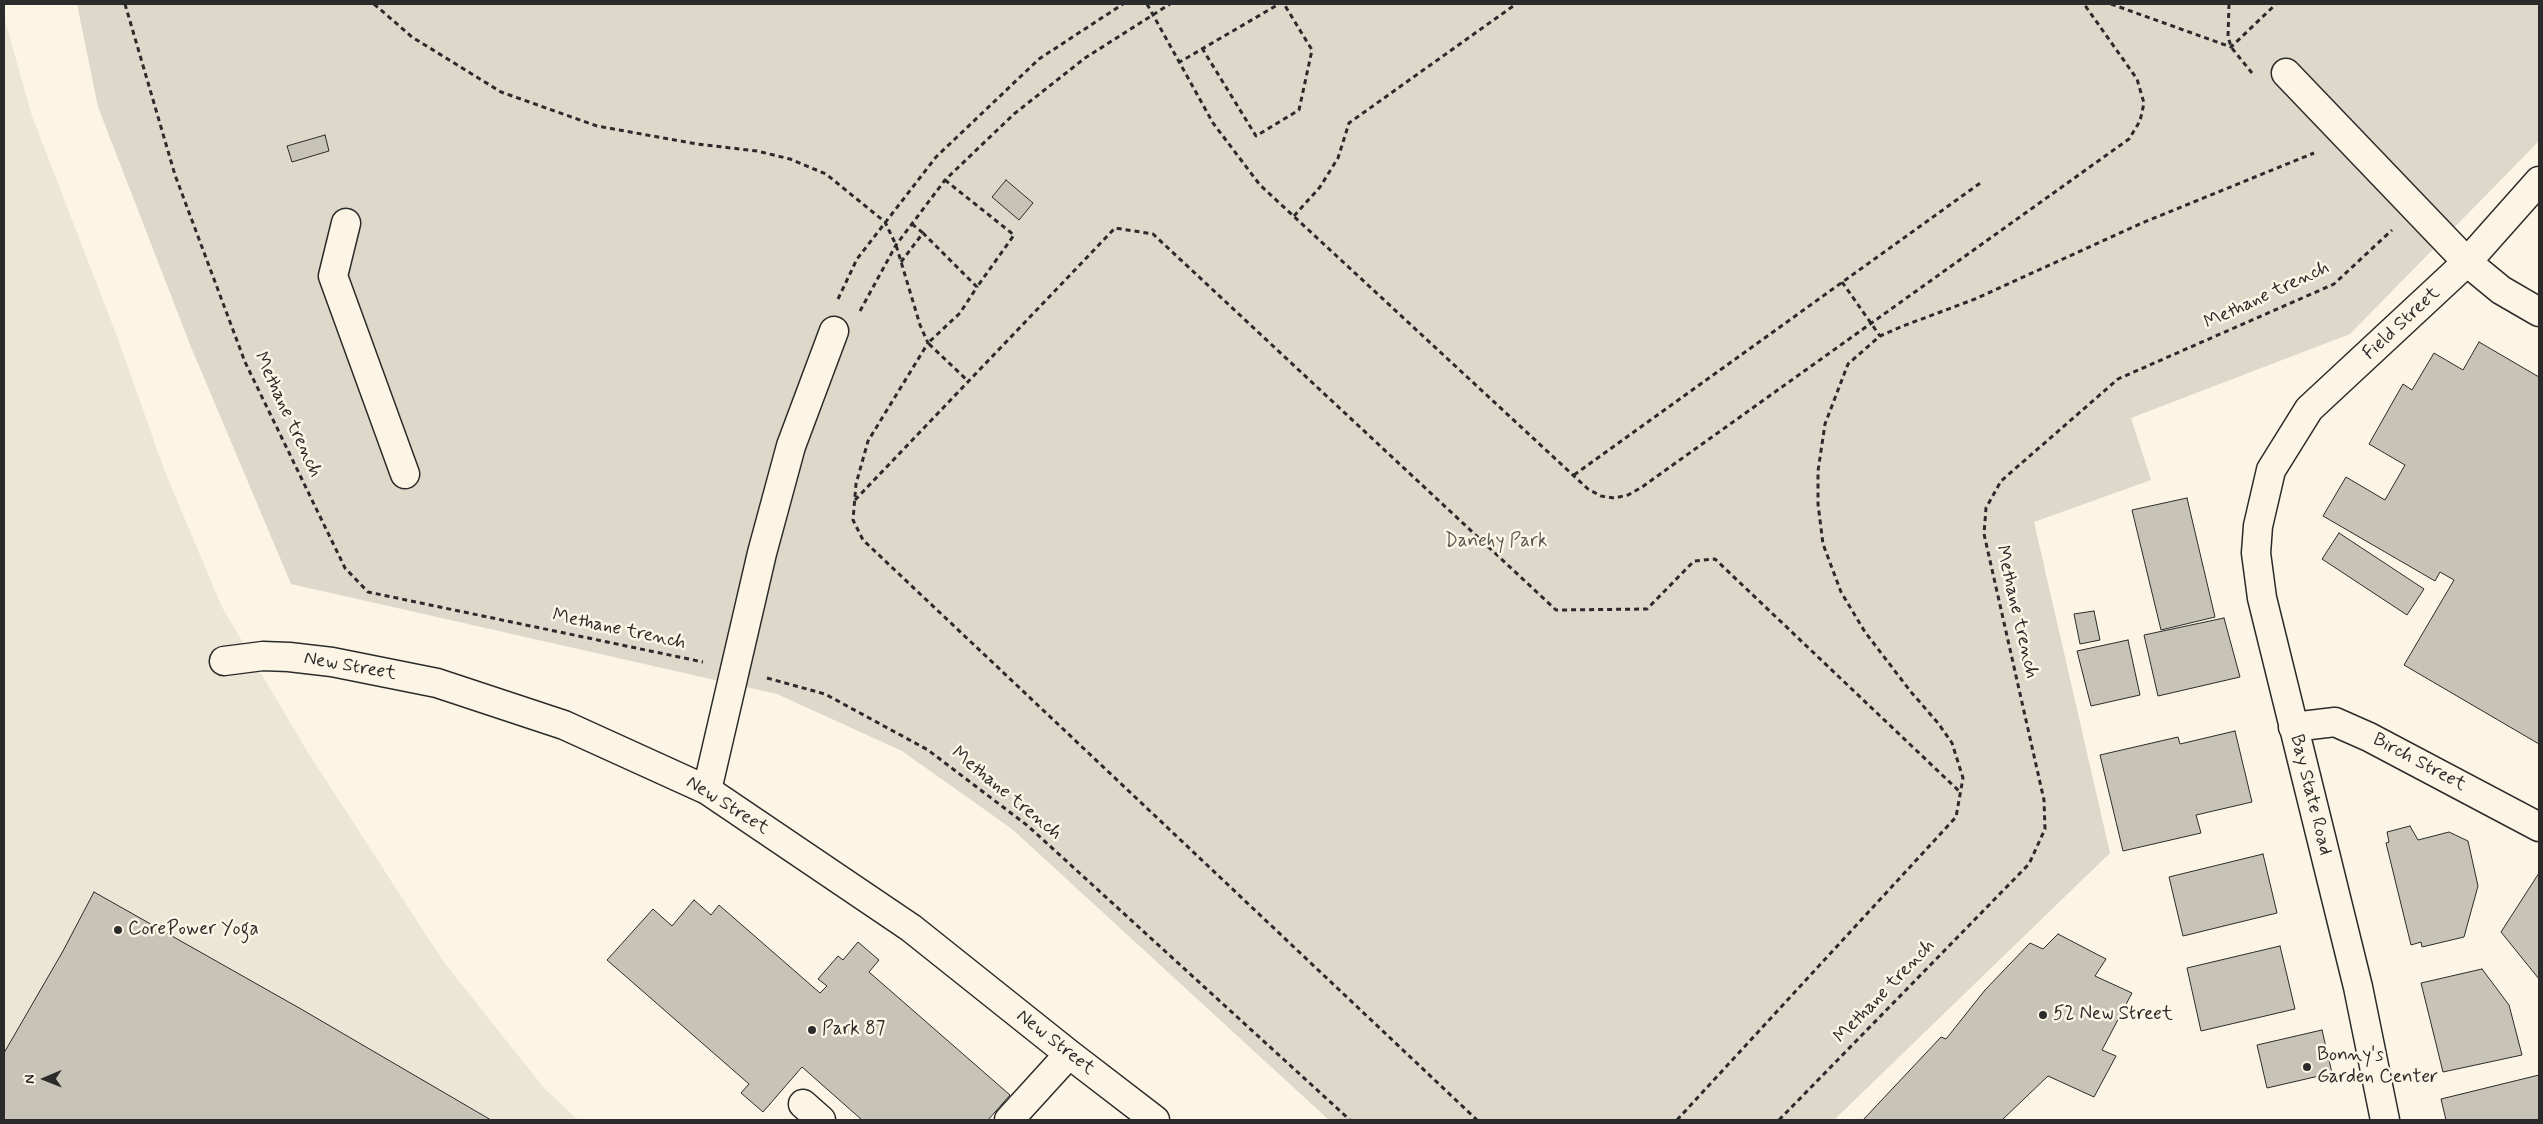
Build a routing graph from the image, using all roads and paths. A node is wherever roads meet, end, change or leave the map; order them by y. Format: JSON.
{"nodes":[{"id":1,"x":125,"y":4,"type":"edge"},
{"id":2,"x":374,"y":4,"type":"edge"},
{"id":3,"x":1123,"y":4,"type":"edge"},
{"id":4,"x":1147,"y":4,"type":"edge"},
{"id":5,"x":1170,"y":4,"type":"edge"},
{"id":6,"x":1279,"y":4,"type":"edge"},
{"id":7,"x":1284,"y":4,"type":"edge"},
{"id":8,"x":1516,"y":4,"type":"edge"},
{"id":9,"x":2084,"y":4,"type":"edge"},
{"id":10,"x":2111,"y":4,"type":"edge"},
{"id":11,"x":2276,"y":4,"type":"edge"},
{"id":12,"x":1152,"y":14,"type":"junction"},
{"id":13,"x":1202,"y":48,"type":"junction"},
{"id":14,"x":1178,"y":62,"type":"junction"},
{"id":15,"x":2286,"y":73,"type":"dead end"},
{"id":16,"x":2322,"y":150,"type":"dead end"},
{"id":17,"x":945,"y":180,"type":"junction"},
{"id":18,"x":1983,"y":181,"type":"dead end"},
{"id":19,"x":2539,"y":181,"type":"edge"},
{"id":20,"x":1294,"y":216,"type":"junction"},
{"id":21,"x":884,"y":222,"type":"junction"},
{"id":22,"x":346,"y":223,"type":"dead end"},
{"id":23,"x":912,"y":224,"type":"junction"},
{"id":24,"x":2396,"y":226,"type":"dead end"},
{"id":25,"x":923,"y":233,"type":"junction"},
{"id":26,"x":896,"y":245,"type":"junction"},
{"id":27,"x":901,"y":262,"type":"junction"},
{"id":28,"x":2467,"y":262,"type":"junction"},
{"id":29,"x":1842,"y":282,"type":"junction"},
{"id":30,"x":977,"y":287,"type":"junction"},
{"id":31,"x":836,"y":303,"type":"dead end"},
{"id":32,"x":2539,"y":312,"type":"edge"},
{"id":33,"x":1872,"y":323,"type":"junction"},
{"id":34,"x":834,"y":331,"type":"joint"},
{"id":35,"x":1880,"y":336,"type":"junction"},
{"id":36,"x":928,"y":343,"type":"junction"},
{"id":37,"x":969,"y":382,"type":"junction"},
{"id":38,"x":2271,"y":470,"type":"joint"},
{"id":39,"x":405,"y":474,"type":"dead end"},
{"id":40,"x":1574,"y":475,"type":"junction"},
{"id":41,"x":855,"y":501,"type":"junction"},
{"id":42,"x":224,"y":661,"type":"dead end"},
{"id":43,"x":735,"y":669,"type":"junction"},
{"id":44,"x":2293,"y":727,"type":"junction"},
{"id":45,"x":707,"y":790,"type":"junction"},
{"id":46,"x":1959,"y":792,"type":"junction"},
{"id":47,"x":2539,"y":827,"type":"edge"},
{"id":48,"x":1069,"y":1054,"type":"junction"},
{"id":49,"x":1009,"y":1120,"type":"edge"},
{"id":50,"x":1156,"y":1120,"type":"edge"},
{"id":51,"x":1350,"y":1120,"type":"edge"},
{"id":52,"x":1477,"y":1120,"type":"edge"},
{"id":53,"x":1677,"y":1120,"type":"edge"},
{"id":54,"x":1779,"y":1120,"type":"edge"},
{"id":55,"x":2385,"y":1120,"type":"edge"}],
"edges":[{"from":1,"to":43,"type":"path","name":"Methane trench"},
{"from":2,"to":21,"type":"path"},
{"from":3,"to":21,"type":"path"},
{"from":4,"to":12,"type":"path"},
{"from":5,"to":12,"type":"path"},
{"from":6,"to":13,"type":"path"},
{"from":7,"to":13,"type":"path"},
{"from":8,"to":20,"type":"path"},
{"from":9,"to":33,"type":"path"},
{"from":10,"to":11,"type":"path"},
{"from":12,"to":14,"type":"path"},
{"from":12,"to":17,"type":"path"},
{"from":13,"to":14,"type":"path"},
{"from":14,"to":20,"type":"path"},
{"from":15,"to":28,"type":"street"},
{"from":16,"to":35,"type":"path"},
{"from":17,"to":23,"type":"path"},
{"from":17,"to":30,"type":"path"},
{"from":18,"to":29,"type":"path"},
{"from":19,"to":28,"type":"street","name":"Field Street"},
{"from":20,"to":40,"type":"path"},
{"from":21,"to":26,"type":"path"},
{"from":21,"to":31,"type":"path"},
{"from":22,"to":39,"type":"street"},
{"from":23,"to":25,"type":"path"},
{"from":23,"to":26,"type":"path"},
{"from":24,"to":54,"type":"path","name":"Methane trench"},
{"from":25,"to":27,"type":"path"},
{"from":25,"to":30,"type":"path"},
{"from":26,"to":27,"type":"path"},
{"from":26,"to":34,"type":"path"},
{"from":27,"to":36,"type":"path"},
{"from":28,"to":32,"type":"street"},
{"from":28,"to":38,"type":"street","name":"Field Street"},
{"from":29,"to":33,"type":"path"},
{"from":29,"to":40,"type":"path"},
{"from":30,"to":36,"type":"path"},
{"from":33,"to":35,"type":"path"},
{"from":33,"to":40,"type":"path"},
{"from":34,"to":43,"type":"street"},
{"from":35,"to":46,"type":"path"},
{"from":36,"to":37,"type":"path"},
{"from":36,"to":41,"type":"path"},
{"from":37,"to":41,"type":"path"},
{"from":37,"to":46,"type":"path"},
{"from":38,"to":44,"type":"street","name":"Bay State Road"},
{"from":41,"to":52,"type":"path"},
{"from":42,"to":45,"type":"street","name":"New Street"},
{"from":43,"to":45,"type":"street"},
{"from":43,"to":51,"type":"path","name":"Methane trench"},
{"from":44,"to":47,"type":"street","name":"Birch Street"},
{"from":44,"to":55,"type":"street","name":"Bay State Road"},
{"from":45,"to":48,"type":"street","name":"New Street"},
{"from":46,"to":53,"type":"path"},
{"from":48,"to":49,"type":"street"},
{"from":48,"to":50,"type":"street","name":"New Street"}]}
